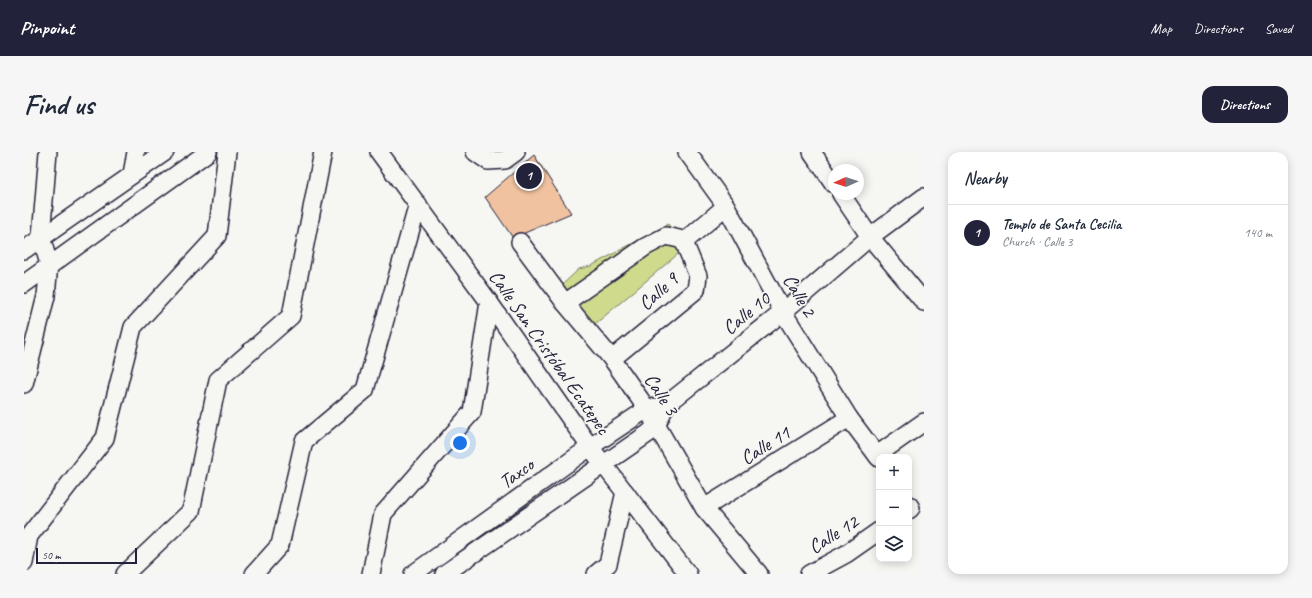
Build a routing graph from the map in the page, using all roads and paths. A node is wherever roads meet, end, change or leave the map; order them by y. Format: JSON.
{"nodes":[{"id":1,"x":48,"y":152,"type":"edge"},
{"id":2,"x":136,"y":152,"type":"edge"},
{"id":3,"x":165,"y":152,"type":"edge"},
{"id":4,"x":208,"y":152,"type":"edge"},
{"id":5,"x":227,"y":152,"type":"edge"},
{"id":6,"x":323,"y":152,"type":"edge"},
{"id":7,"x":378,"y":152,"type":"edge"},
{"id":8,"x":475,"y":152,"type":"edge"},
{"id":9,"x":516,"y":152,"type":"edge"},
{"id":10,"x":687,"y":152,"type":"edge"},
{"id":11,"x":812,"y":152,"type":"edge"},
{"id":12,"x":132,"y":174,"type":"junction"},
{"id":13,"x":828,"y":175,"type":"edge"},
{"id":14,"x":924,"y":197,"type":"edge"},
{"id":15,"x":845,"y":200,"type":"edge"},
{"id":16,"x":418,"y":204,"type":"junction"},
{"id":17,"x":726,"y":206,"type":"junction"},
{"id":18,"x":41,"y":237,"type":"junction"},
{"id":19,"x":870,"y":237,"type":"junction"},
{"id":20,"x":520,"y":242,"type":"dead end"},
{"id":21,"x":684,"y":242,"type":"junction"},
{"id":22,"x":24,"y":250,"type":"edge"},
{"id":23,"x":49,"y":264,"type":"junction"},
{"id":24,"x":24,"y":284,"type":"edge"},
{"id":25,"x":489,"y":302,"type":"junction"},
{"id":26,"x":924,"y":302,"type":"edge"},
{"id":27,"x":565,"y":303,"type":"junction"},
{"id":28,"x":783,"y":312,"type":"junction"},
{"id":29,"x":612,"y":359,"type":"junction"},
{"id":30,"x":24,"y":384,"type":"edge"},
{"id":31,"x":666,"y":405,"type":"junction"},
{"id":32,"x":646,"y":409,"type":"junction"},
{"id":33,"x":849,"y":418,"type":"junction"},
{"id":34,"x":924,"y":422,"type":"edge"},
{"id":35,"x":656,"y":426,"type":"junction"},
{"id":36,"x":590,"y":447,"type":"junction"},
{"id":37,"x":876,"y":454,"type":"edge"},
{"id":38,"x":881,"y":454,"type":"edge"},
{"id":39,"x":602,"y":464,"type":"junction"},
{"id":40,"x":625,"y":492,"type":"junction"},
{"id":41,"x":704,"y":508,"type":"junction"},
{"id":42,"x":876,"y":533,"type":"edge"},
{"id":43,"x":24,"y":563,"type":"edge"},
{"id":44,"x":125,"y":574,"type":"edge"},
{"id":45,"x":254,"y":574,"type":"edge"},
{"id":46,"x":371,"y":574,"type":"edge"},
{"id":47,"x":413,"y":574,"type":"edge"},
{"id":48,"x":444,"y":574,"type":"edge"},
{"id":49,"x":596,"y":574,"type":"edge"},
{"id":50,"x":688,"y":574,"type":"edge"},
{"id":51,"x":760,"y":574,"type":"edge"},
{"id":52,"x":809,"y":574,"type":"edge"}],
"edges":[{"from":1,"to":18,"type":"street"},
{"from":2,"to":12,"type":"street"},
{"from":3,"to":12,"type":"street"},
{"from":4,"to":23,"type":"street"},
{"from":5,"to":43,"type":"street"},
{"from":6,"to":44,"type":"street"},
{"from":7,"to":16,"type":"street","name":"Calle San Cristóbal Ecatepec"},
{"from":8,"to":9,"type":"street"},
{"from":10,"to":17,"type":"street","name":"Calle 2"},
{"from":11,"to":13,"type":"street"},
{"from":12,"to":18,"type":"street"},
{"from":14,"to":19,"type":"street","name":"Calle 10"},
{"from":15,"to":19,"type":"street"},
{"from":16,"to":25,"type":"street","name":"Calle San Cristóbal Ecatepec"},
{"from":16,"to":45,"type":"street"},
{"from":17,"to":21,"type":"street"},
{"from":17,"to":28,"type":"street","name":"Calle 2"},
{"from":18,"to":22,"type":"street"},
{"from":18,"to":23,"type":"street"},
{"from":19,"to":26,"type":"street"},
{"from":19,"to":28,"type":"street","name":"Calle 10"},
{"from":20,"to":27,"type":"street","name":"Calle 3"},
{"from":21,"to":27,"type":"street","name":"Calle 9"},
{"from":21,"to":29,"type":"street","name":"Calle 9"},
{"from":23,"to":24,"type":"street"},
{"from":23,"to":30,"type":"street"},
{"from":25,"to":36,"type":"street","name":"Calle San Cristóbal Ecatepec"},
{"from":25,"to":46,"type":"street"},
{"from":27,"to":29,"type":"street","name":"Calle 3"},
{"from":28,"to":31,"type":"street","name":"Calle 10"},
{"from":28,"to":33,"type":"street","name":"Calle 2"},
{"from":29,"to":32,"type":"street","name":"Calle 3"},
{"from":31,"to":32,"type":"street","name":"Calle 10"},
{"from":31,"to":35,"type":"street","name":"Calle 10"},
{"from":32,"to":35,"type":"street","name":"Calle 3"},
{"from":32,"to":36,"type":"street","name":"Taxco"},
{"from":33,"to":37,"type":"street","name":"Calle 2"},
{"from":33,"to":41,"type":"street","name":"Calle 11"},
{"from":34,"to":38,"type":"street"},
{"from":35,"to":39,"type":"street","name":"Taxco"},
{"from":35,"to":41,"type":"street","name":"Calle 3"},
{"from":36,"to":39,"type":"street","name":"Calle San Cristóbal Ecatepec"},
{"from":36,"to":47,"type":"street","name":"Taxco"},
{"from":39,"to":40,"type":"street","name":"Calle San Cristóbal Ecatepec"},
{"from":39,"to":48,"type":"street","name":"Taxco"},
{"from":40,"to":49,"type":"street"},
{"from":40,"to":50,"type":"street","name":"Calle San Cristóbal Ecatepec"},
{"from":41,"to":51,"type":"street","name":"Calle 3"},
{"from":42,"to":52,"type":"street","name":"Calle 12"}]}
